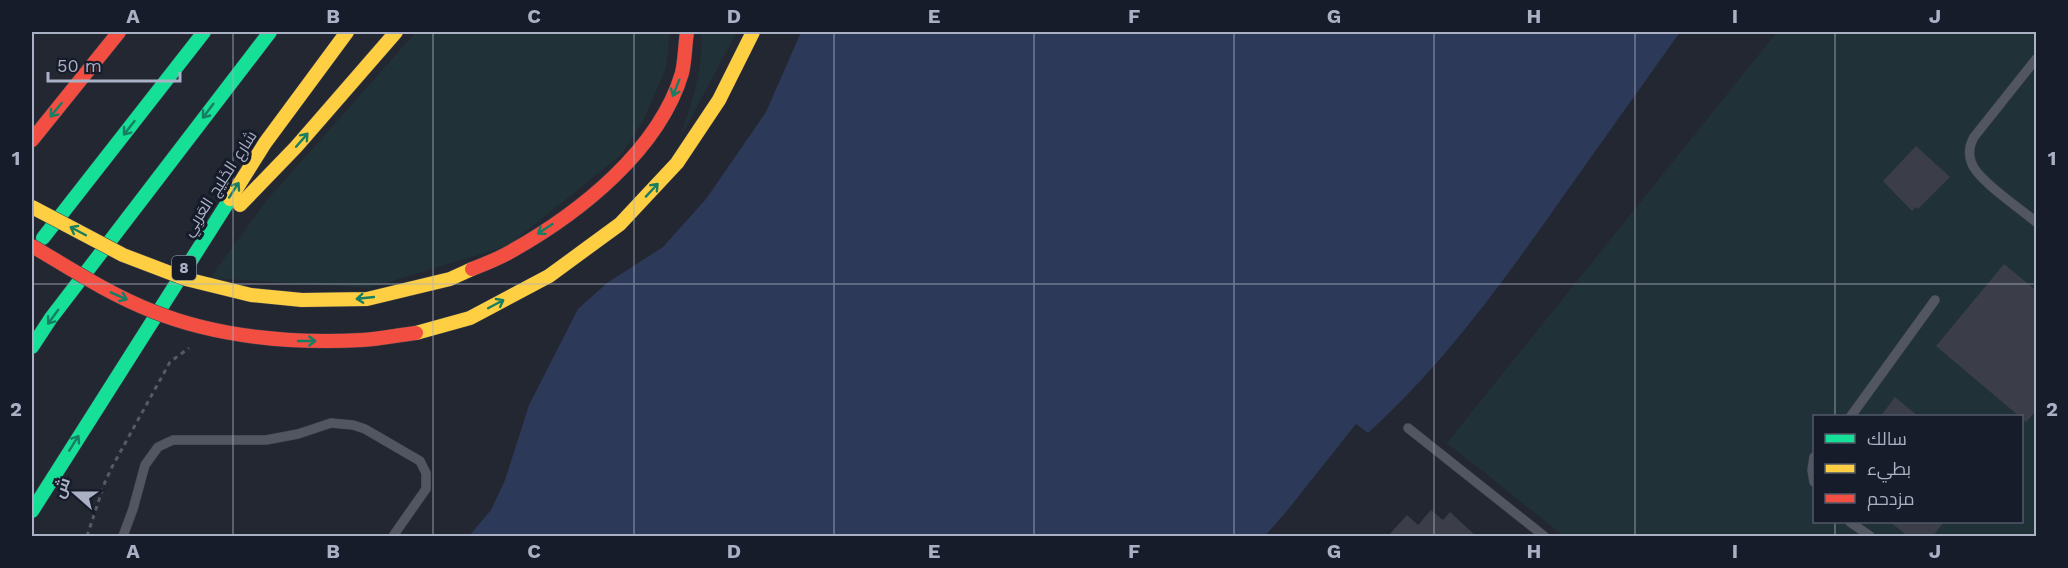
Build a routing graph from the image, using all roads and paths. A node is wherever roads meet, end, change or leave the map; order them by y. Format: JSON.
{"nodes":[{"id":1,"x":120,"y":32,"type":"edge"},
{"id":2,"x":204,"y":32,"type":"edge"},
{"id":3,"x":270,"y":32,"type":"edge"},
{"id":4,"x":347,"y":32,"type":"edge"},
{"id":5,"x":396,"y":32,"type":"edge"},
{"id":6,"x":687,"y":32,"type":"edge"},
{"id":7,"x":753,"y":32,"type":"edge"},
{"id":8,"x":2037,"y":59,"type":"edge"},
{"id":9,"x":32,"y":140,"type":"edge"},
{"id":10,"x":32,"y":207,"type":"edge"},
{"id":11,"x":2037,"y":222,"type":"edge"},
{"id":12,"x":201,"y":241,"type":"junction"},
{"id":13,"x":32,"y":246,"type":"edge"},
{"id":14,"x":32,"y":252,"type":"edge"},
{"id":15,"x":1935,"y":300,"type":"dead end"},
{"id":16,"x":32,"y":347,"type":"edge"},
{"id":17,"x":190,"y":347,"type":"dead end"},
{"id":18,"x":1852,"y":415,"type":"edge"},
{"id":19,"x":1408,"y":428,"type":"dead end"},
{"id":20,"x":32,"y":511,"type":"edge"},
{"id":21,"x":1851,"y":523,"type":"edge"},
{"id":22,"x":87,"y":537,"type":"edge"},
{"id":23,"x":123,"y":537,"type":"edge"},
{"id":24,"x":393,"y":537,"type":"edge"},
{"id":25,"x":1544,"y":537,"type":"edge"},
{"id":26,"x":1870,"y":537,"type":"edge"}],
"edges":[{"from":1,"to":9,"type":"main road","one_way":true},
{"from":2,"to":14,"type":"main road","one_way":true},
{"from":3,"to":16,"type":"main road","one_way":true},
{"from":12,"to":4,"type":"main road","name":"شارع الخَلِيج العَربِي","number":"8","one_way":true},
{"from":12,"to":5,"type":"main road","one_way":true},
{"from":6,"to":10,"type":"main road","one_way":true,"bridge":true},
{"from":13,"to":7,"type":"main road","one_way":true,"bridge":true},
{"from":8,"to":11,"type":"lane"},
{"from":20,"to":12,"type":"main road","name":"شارع الخَلِيج العَربِي","number":"8","one_way":true},
{"from":15,"to":18,"type":"lane"},
{"from":17,"to":22,"type":"path"},
{"from":19,"to":25,"type":"lane"},
{"from":21,"to":26,"type":"lane"},
{"from":23,"to":24,"type":"lane"}]}
